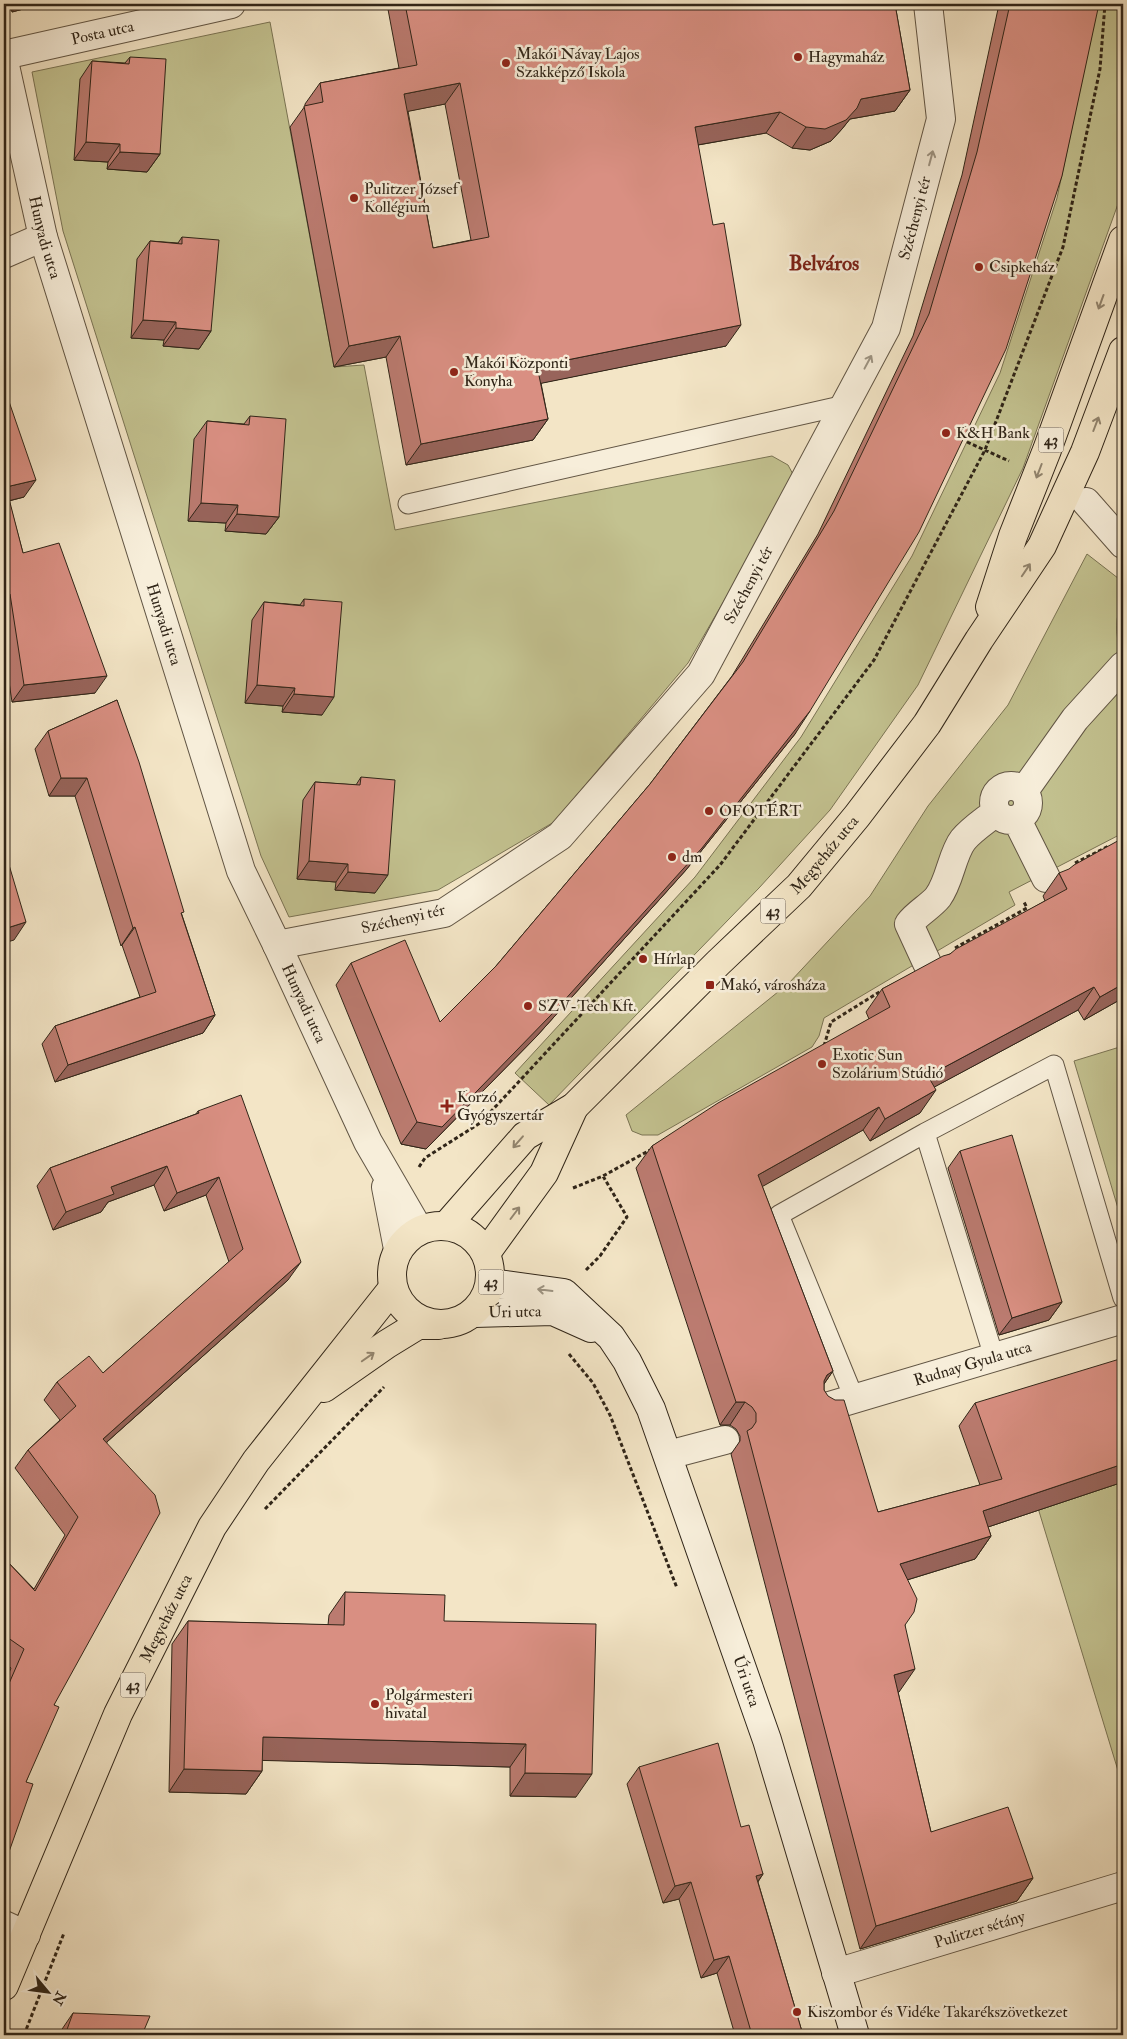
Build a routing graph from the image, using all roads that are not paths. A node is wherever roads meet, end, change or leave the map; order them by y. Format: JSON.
{"nodes":[{"id":1,"x":231,"y":4,"type":"edge"},
{"id":2,"x":928,"y":4,"type":"edge"},
{"id":3,"x":4,"y":55,"type":"edge"},
{"id":4,"x":4,"y":60,"type":"edge"},
{"id":5,"x":43,"y":237,"type":"junction"},
{"id":6,"x":1123,"y":240,"type":"edge"},
{"id":7,"x":4,"y":254,"type":"edge"},
{"id":8,"x":1123,"y":351,"type":"edge"},
{"id":9,"x":845,"y":405,"type":"junction"},
{"id":10,"x":1086,"y":502,"type":"dead end"},
{"id":11,"x":408,"y":504,"type":"dead end"},
{"id":12,"x":1119,"y":531,"type":"edge"},
{"id":13,"x":980,"y":640,"type":"junction"},
{"id":14,"x":1123,"y":666,"type":"edge"},
{"id":15,"x":1007,"y":816,"type":"junction"},
{"id":16,"x":1046,"y":878,"type":"dead end"},
{"id":17,"x":277,"y":945,"type":"junction"},
{"id":18,"x":927,"y":963,"type":"edge"},
{"id":19,"x":574,"y":1107,"type":"junction"},
{"id":20,"x":925,"y":1133,"type":"junction"},
{"id":21,"x":382,"y":1168,"type":"junction"},
{"id":22,"x":447,"y":1225,"type":"junction"},
{"id":23,"x":419,"y":1230,"type":"junction"},
{"id":24,"x":398,"y":1249,"type":"junction"},
{"id":25,"x":486,"y":1252,"type":"junction"},
{"id":26,"x":491,"y":1284,"type":"junction"},
{"id":27,"x":393,"y":1288,"type":"junction"},
{"id":28,"x":1123,"y":1298,"type":"edge"},
{"id":29,"x":474,"y":1313,"type":"junction"},
{"id":30,"x":1123,"y":1319,"type":"edge"},
{"id":31,"x":441,"y":1325,"type":"junction"},
{"id":32,"x":611,"y":1337,"type":"junction"},
{"id":33,"x":994,"y":1357,"type":"junction"},
{"id":34,"x":854,"y":1398,"type":"junction"},
{"id":35,"x":300,"y":1405,"type":"junction"},
{"id":36,"x":823,"y":1408,"type":"edge"},
{"id":37,"x":725,"y":1440,"type":"dead end"},
{"id":38,"x":668,"y":1455,"type":"junction"},
{"id":39,"x":1123,"y":1886,"type":"edge"},
{"id":40,"x":15,"y":1930,"type":"edge"},
{"id":41,"x":836,"y":1973,"type":"junction"},
{"id":42,"x":4,"y":1986,"type":"edge"},
{"id":43,"x":854,"y":2035,"type":"edge"}],
"edges":[{"from":1,"to":3,"type":"street","name":"Posta utca"},
{"from":9,"to":2,"type":"street","name":"Széchenyi tér","one_way":true},
{"from":4,"to":5,"type":"street","name":"Hunyadi utca"},
{"from":5,"to":7,"type":"street"},
{"from":5,"to":17,"type":"street","name":"Hunyadi utca"},
{"from":6,"to":13,"type":"main road","number":"43","one_way":true},
{"from":13,"to":8,"type":"main road","number":"43","one_way":true},
{"from":9,"to":11,"type":"lane"},
{"from":9,"to":17,"type":"street","name":"Széchenyi tér"},
{"from":10,"to":12,"type":"street"},
{"from":13,"to":19,"type":"main road","name":"Megyeház utca","number":"43"},
{"from":14,"to":15,"type":"street"},
{"from":15,"to":16,"type":"street"},
{"from":15,"to":18,"type":"street"},
{"from":17,"to":21,"type":"street","name":"Hunyadi utca"},
{"from":19,"to":22,"type":"main road","number":"43","one_way":true},
{"from":25,"to":19,"type":"main road","number":"43","one_way":true},
{"from":20,"to":28,"type":"lane"},
{"from":20,"to":33,"type":"lane"},
{"from":20,"to":34,"type":"lane"},
{"from":21,"to":23,"type":"street","name":"Hunyadi utca"},
{"from":21,"to":24,"type":"street","name":"Hunyadi utca"},
{"from":22,"to":23,"type":"main road"},
{"from":22,"to":25,"type":"main road","number":"43"},
{"from":23,"to":24,"type":"main road"},
{"from":24,"to":27,"type":"main road"},
{"from":25,"to":26,"type":"main road","number":"43"},
{"from":26,"to":29,"type":"main road","number":"43"},
{"from":32,"to":26,"type":"street","name":"Úri utca","one_way":true},
{"from":27,"to":31,"type":"main road"},
{"from":27,"to":35,"type":"main road","number":"43"},
{"from":29,"to":31,"type":"main road","number":"43"},
{"from":29,"to":32,"type":"street","name":"Úri utca"},
{"from":30,"to":33,"type":"street","name":"Rudnay Gyula utca"},
{"from":35,"to":31,"type":"main road","number":"43","one_way":true},
{"from":32,"to":38,"type":"street","name":"Úri utca"},
{"from":33,"to":34,"type":"street","name":"Rudnay Gyula utca"},
{"from":34,"to":36,"type":"street","name":"Rudnay Gyula utca"},
{"from":35,"to":40,"type":"main road","name":"Megyeház utca","number":"43"},
{"from":37,"to":38,"type":"street"},
{"from":38,"to":41,"type":"street","name":"Úri utca"},
{"from":39,"to":41,"type":"street","name":"Pulitzer sétány"},
{"from":40,"to":42,"type":"main road","name":"Megyeház utca","number":"43"},
{"from":41,"to":43,"type":"street","name":"Úri utca"}]}
